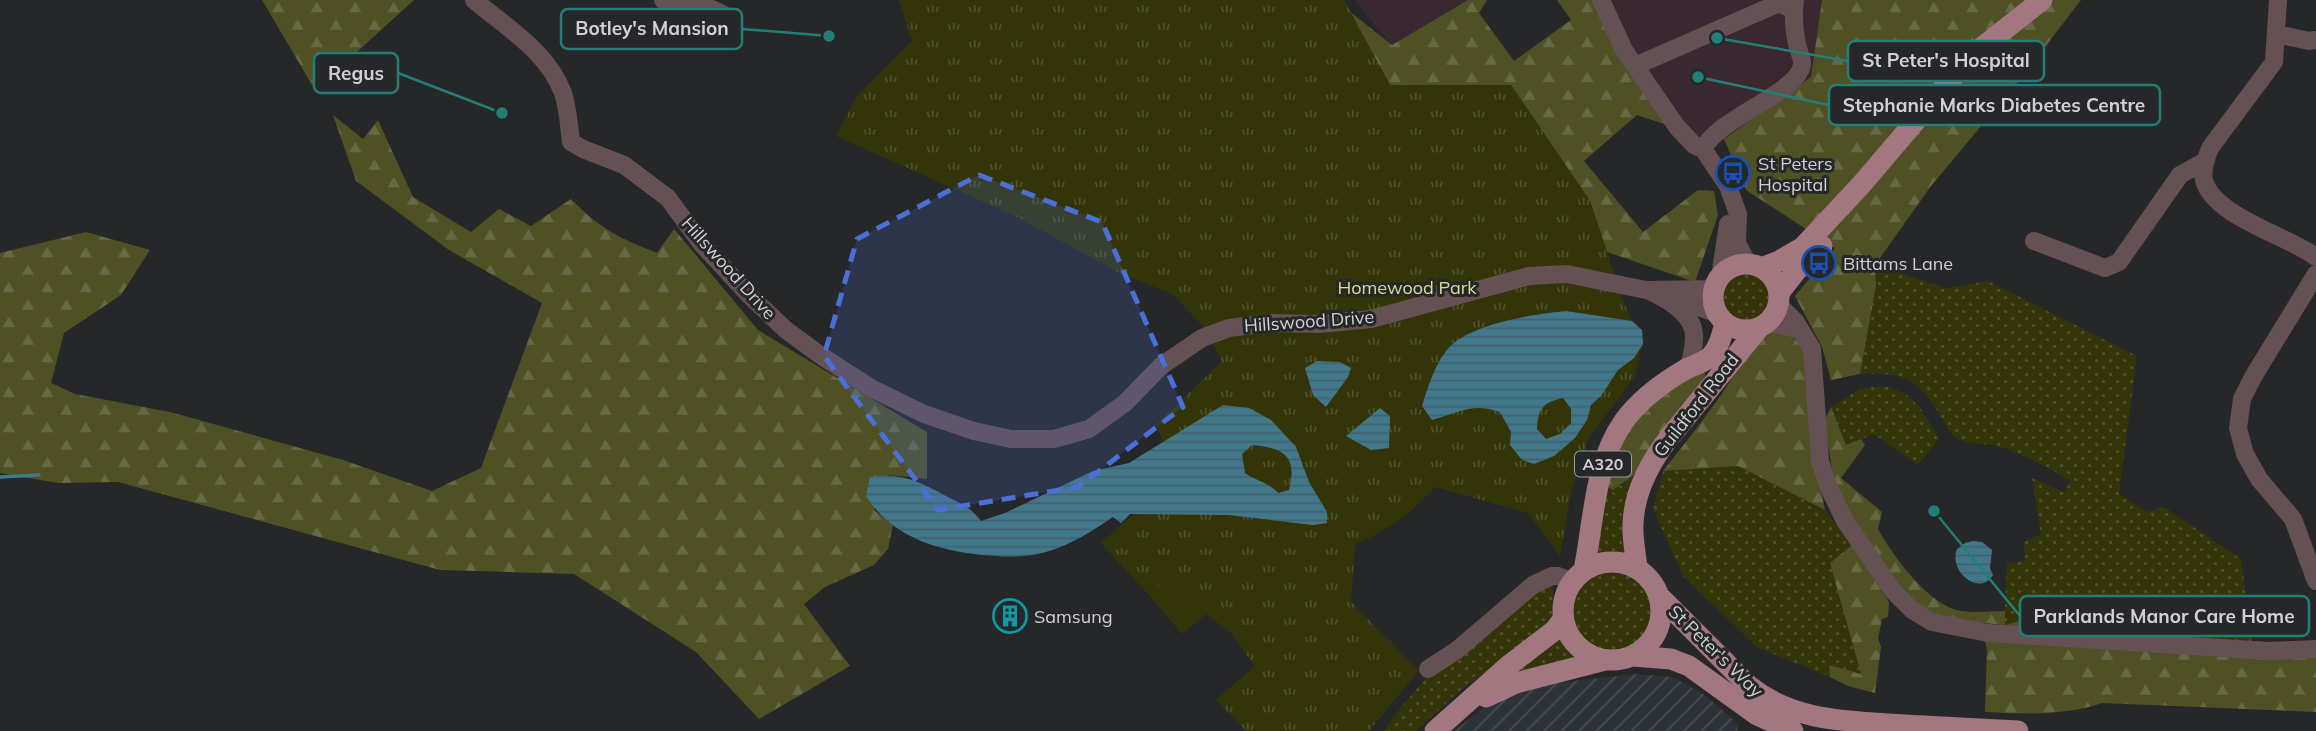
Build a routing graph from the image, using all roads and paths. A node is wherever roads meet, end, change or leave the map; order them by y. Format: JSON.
{"nodes":[{"id":1,"x":474,"y":0,"type":"edge"},
{"id":2,"x":663,"y":0,"type":"edge"},
{"id":3,"x":1601,"y":0,"type":"edge"},
{"id":4,"x":2042,"y":0,"type":"edge"},
{"id":5,"x":2278,"y":0,"type":"edge"},
{"id":6,"x":1789,"y":4,"type":"edge"},
{"id":7,"x":733,"y":24,"type":"dead end"},
{"id":8,"x":2277,"y":34,"type":"junction"},
{"id":9,"x":2316,"y":40,"type":"edge"},
{"id":10,"x":1635,"y":66,"type":"junction"},
{"id":11,"x":1703,"y":149,"type":"junction"},
{"id":12,"x":2205,"y":161,"type":"junction"},
{"id":13,"x":1861,"y":185,"type":"junction"},
{"id":14,"x":1731,"y":196,"type":"junction"},
{"id":15,"x":2034,"y":241,"type":"dead end"},
{"id":16,"x":2316,"y":257,"type":"edge"},
{"id":17,"x":1755,"y":266,"type":"junction"},
{"id":18,"x":2316,"y":274,"type":"edge"},
{"id":19,"x":1717,"y":283,"type":"junction"},
{"id":20,"x":1646,"y":289,"type":"junction"},
{"id":21,"x":1667,"y":299,"type":"junction"},
{"id":22,"x":1771,"y":312,"type":"junction"},
{"id":23,"x":1721,"y":319,"type":"junction"},
{"id":24,"x":1689,"y":367,"type":"junction"},
{"id":25,"x":1637,"y":569,"type":"junction"},
{"id":26,"x":1578,"y":576,"type":"junction"},
{"id":27,"x":2316,"y":581,"type":"edge"},
{"id":28,"x":1662,"y":599,"type":"junction"},
{"id":29,"x":1563,"y":619,"type":"junction"},
{"id":30,"x":2316,"y":649,"type":"edge"},
{"id":31,"x":1633,"y":656,"type":"junction"},
{"id":32,"x":1605,"y":660,"type":"junction"},
{"id":33,"x":1428,"y":669,"type":"dead end"},
{"id":34,"x":1462,"y":709,"type":"junction"},
{"id":35,"x":1435,"y":731,"type":"edge"},
{"id":36,"x":1793,"y":731,"type":"edge"},
{"id":37,"x":2018,"y":731,"type":"edge"}],
"edges":[{"from":1,"to":20,"type":"street","name":"Hillswood Drive"},
{"from":2,"to":7,"type":"street"},
{"from":3,"to":10,"type":"street"},
{"from":4,"to":13,"type":"main road","name":"Guildford Road","number":"A320"},
{"from":5,"to":8,"type":"street"},
{"from":6,"to":10,"type":"street"},
{"from":6,"to":11,"type":"street"},
{"from":8,"to":9,"type":"street"},
{"from":8,"to":12,"type":"street"},
{"from":10,"to":11,"type":"street"},
{"from":11,"to":14,"type":"street"},
{"from":12,"to":15,"type":"street"},
{"from":12,"to":16,"type":"street"},
{"from":13,"to":17,"type":"main road","name":"Guildford Road","number":"A320"},
{"from":13,"to":22,"type":"main road","name":"Guildford Road","number":"A320"},
{"from":14,"to":17,"type":"street"},
{"from":14,"to":19,"type":"street"},
{"from":17,"to":19,"type":"main road","number":"A320"},
{"from":17,"to":22,"type":"main road"},
{"from":18,"to":27,"type":"street"},
{"from":19,"to":20,"type":"street","name":"Hillswood Drive"},
{"from":19,"to":23,"type":"main road"},
{"from":20,"to":21,"type":"street","name":"Hillswood Drive"},
{"from":21,"to":23,"type":"street","name":"Hillswood Drive"},
{"from":21,"to":24,"type":"street","name":"Hillswood Drive"},
{"from":22,"to":23,"type":"main road"},
{"from":22,"to":25,"type":"main road","name":"Guildford Road","number":"A320"},
{"from":22,"to":30,"type":"street"},
{"from":23,"to":24,"type":"main road","name":"Guildford Road","number":"A320"},
{"from":24,"to":26,"type":"main road","name":"Guildford Road","number":"A320"},
{"from":25,"to":26,"type":"main road"},
{"from":25,"to":28,"type":"main road"},
{"from":26,"to":29,"type":"main road","number":"A320"},
{"from":26,"to":33,"type":"street"},
{"from":28,"to":31,"type":"main road"},
{"from":28,"to":37,"type":"main road","name":"St Peter's Way"},
{"from":29,"to":32,"type":"main road"},
{"from":29,"to":34,"type":"main road"},
{"from":31,"to":32,"type":"main road"},
{"from":31,"to":36,"type":"main road","name":"St Peter's Way"},
{"from":32,"to":34,"type":"main road"},
{"from":34,"to":35,"type":"main road"}]}
